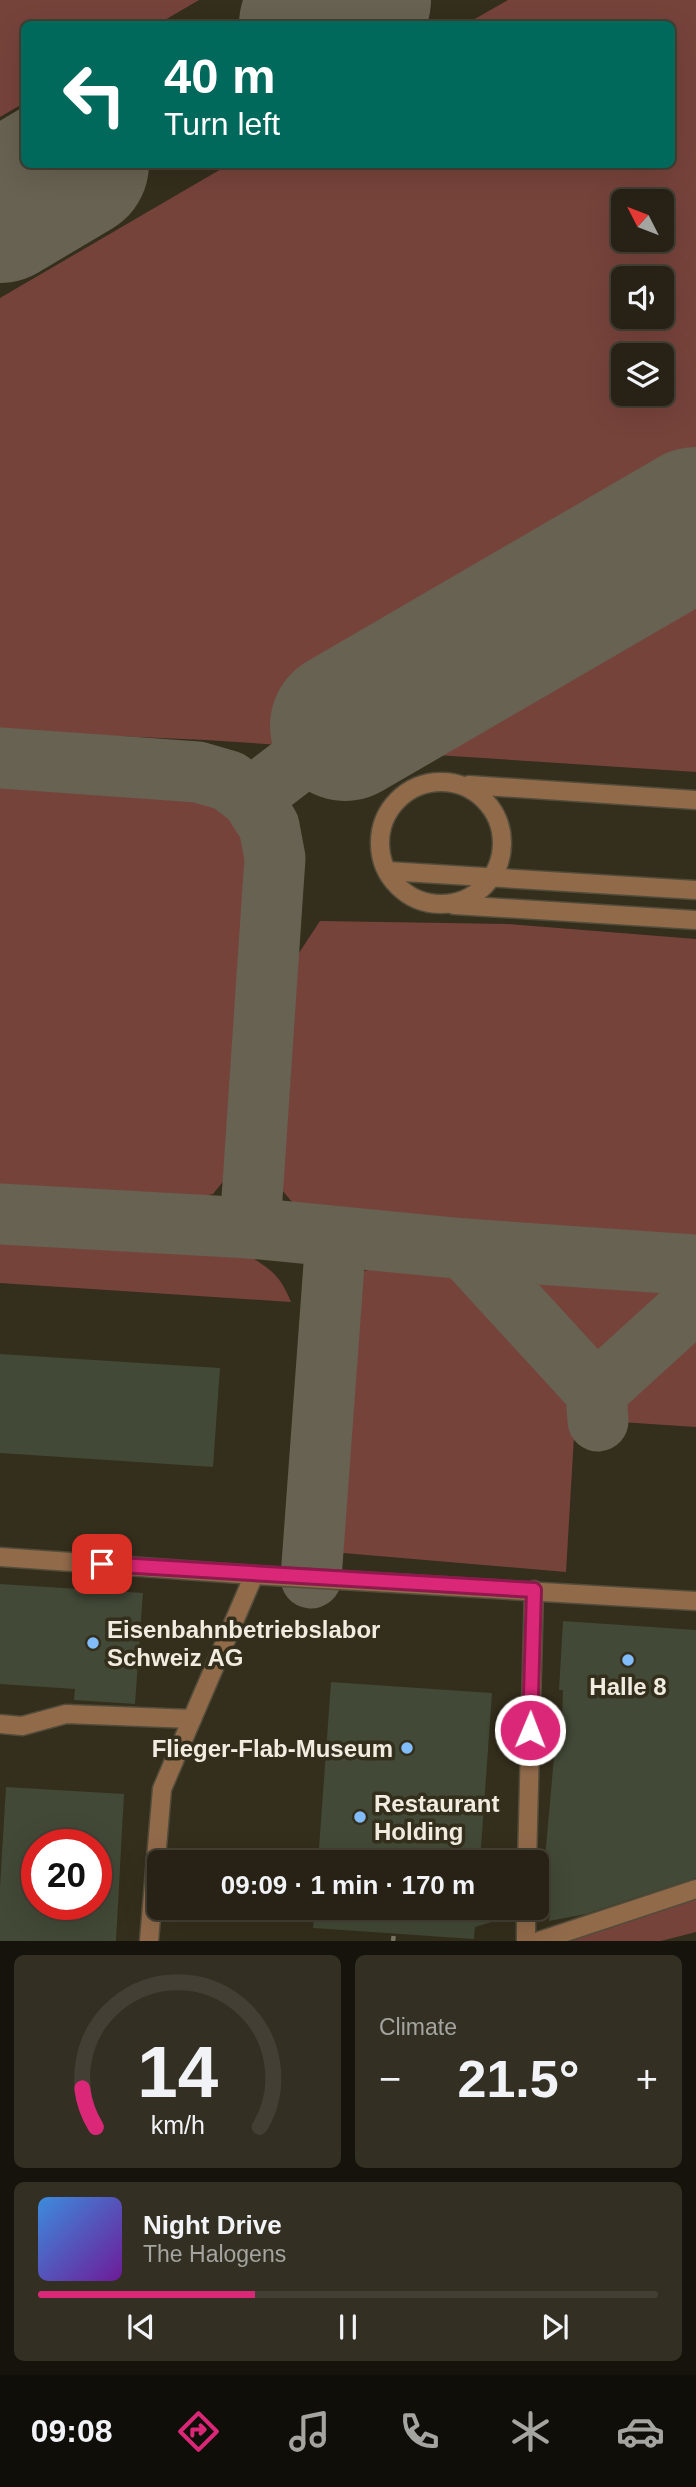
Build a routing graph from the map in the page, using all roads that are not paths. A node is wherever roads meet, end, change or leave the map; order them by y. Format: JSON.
{"nodes":[{"id":1,"x":464,"y":785,"type":"junction"},
{"id":2,"x":696,"y":800,"type":"edge"},
{"id":3,"x":387,"y":871,"type":"junction"},
{"id":4,"x":493,"y":877,"type":"junction"},
{"id":5,"x":696,"y":890,"type":"edge"},
{"id":6,"x":447,"y":904,"type":"junction"},
{"id":7,"x":696,"y":920,"type":"edge"},
{"id":8,"x":0,"y":1557,"type":"edge"},
{"id":9,"x":254,"y":1575,"type":"junction"},
{"id":10,"x":534,"y":1590,"type":"junction"},
{"id":11,"x":696,"y":1601,"type":"edge"},
{"id":12,"x":192,"y":1719,"type":"junction"},
{"id":13,"x":0,"y":1724,"type":"edge"},
{"id":14,"x":527,"y":1850,"type":"edge"},
{"id":15,"x":696,"y":1889,"type":"edge"},
{"id":16,"x":526,"y":1920,"type":"edge"},
{"id":17,"x":149,"y":1941,"type":"edge"},
{"id":18,"x":526,"y":1941,"type":"edge"},
{"id":19,"x":538,"y":1941,"type":"edge"}],
"edges":[{"from":1,"to":2,"type":"lane"},
{"from":1,"to":3,"type":"lane"},
{"from":1,"to":4,"type":"lane"},
{"from":3,"to":4,"type":"lane"},
{"from":3,"to":6,"type":"lane"},
{"from":4,"to":5,"type":"lane"},
{"from":4,"to":6,"type":"lane"},
{"from":6,"to":7,"type":"lane"},
{"from":8,"to":9,"type":"lane"},
{"from":9,"to":10,"type":"lane"},
{"from":9,"to":12,"type":"lane"},
{"from":10,"to":11,"type":"lane"},
{"from":10,"to":14,"type":"lane"},
{"from":12,"to":13,"type":"lane"},
{"from":12,"to":17,"type":"lane"},
{"from":15,"to":19,"type":"lane"},
{"from":16,"to":18,"type":"lane"}]}
